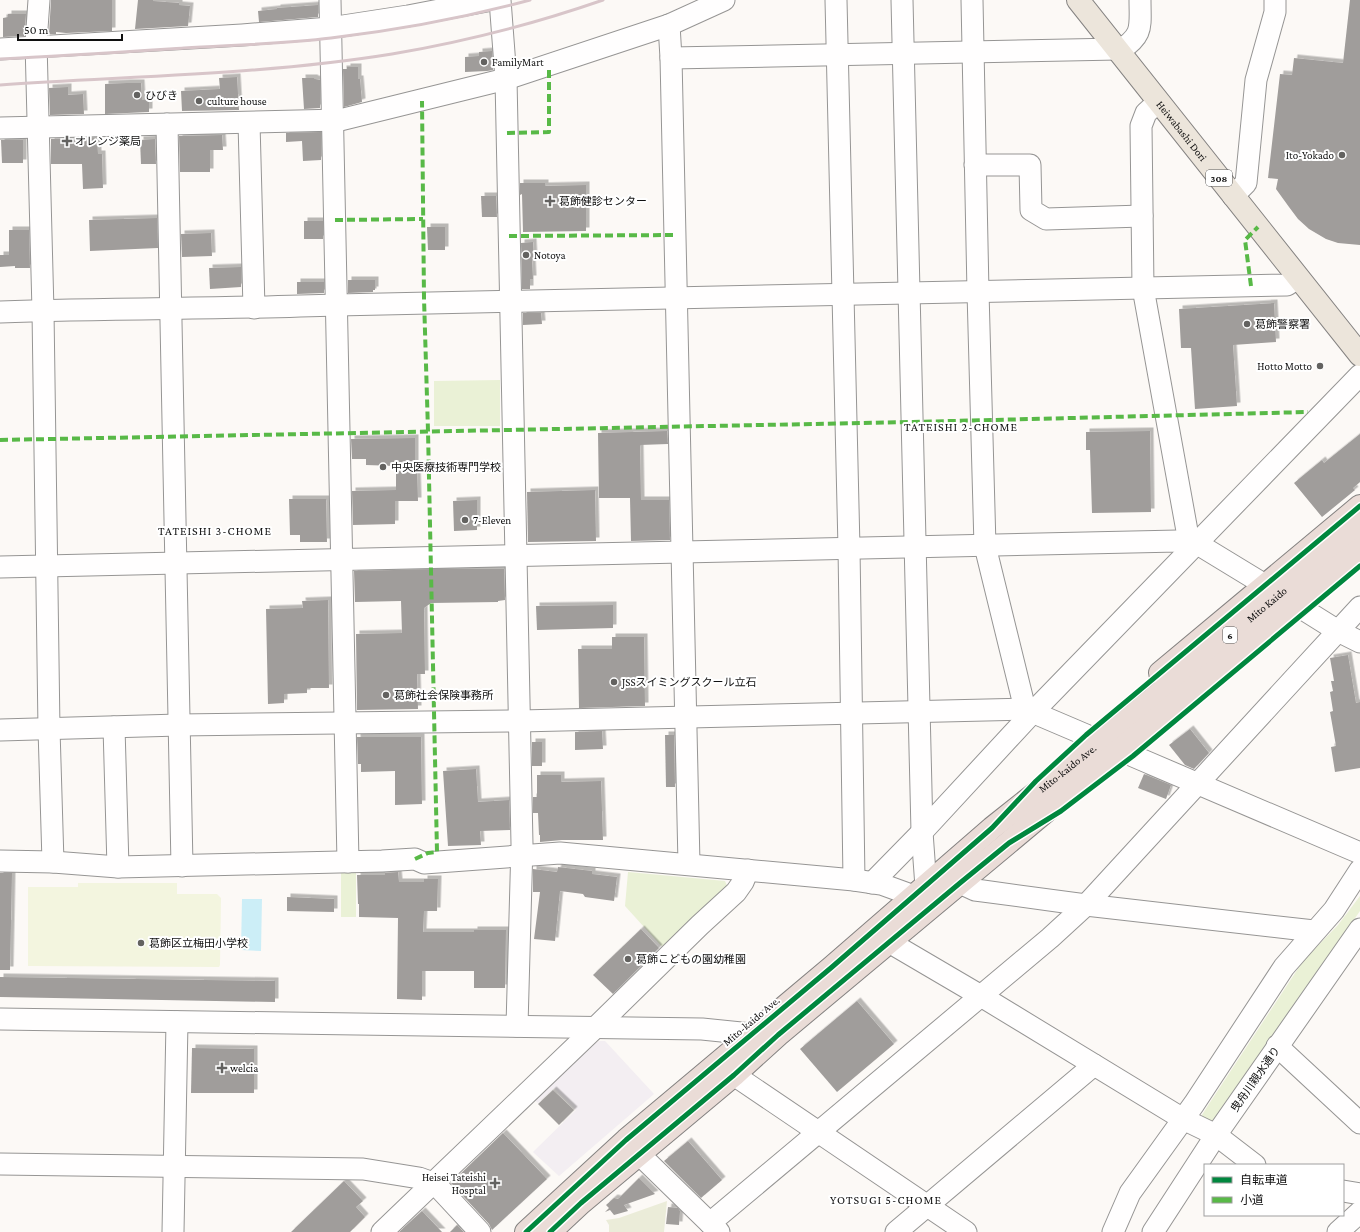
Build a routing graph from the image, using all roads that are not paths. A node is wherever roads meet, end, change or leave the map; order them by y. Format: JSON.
{"nodes":[{"id":1,"x":40,"y":0,"type":"edge"},
{"id":2,"x":330,"y":0,"type":"edge"},
{"id":3,"x":492,"y":0,"type":"edge"},
{"id":4,"x":500,"y":0,"type":"edge"},
{"id":5,"x":724,"y":0,"type":"edge"},
{"id":6,"x":836,"y":0,"type":"edge"},
{"id":7,"x":902,"y":0,"type":"edge"},
{"id":8,"x":972,"y":0,"type":"edge"},
{"id":9,"x":1078,"y":0,"type":"edge"},
{"id":10,"x":1140,"y":0,"type":"edge"},
{"id":11,"x":1275,"y":0,"type":"edge"},
{"id":12,"x":670,"y":25,"type":"junction"},
{"id":13,"x":330,"y":28,"type":"junction"},
{"id":14,"x":36,"y":46,"type":"junction"},
{"id":15,"x":0,"y":48,"type":"edge"},
{"id":16,"x":1119,"y":50,"type":"junction"},
{"id":17,"x":974,"y":52,"type":"junction"},
{"id":18,"x":838,"y":54,"type":"junction"},
{"id":19,"x":903,"y":54,"type":"junction"},
{"id":20,"x":671,"y":58,"type":"junction"},
{"id":21,"x":506,"y":80,"type":"junction"},
{"id":22,"x":1158,"y":102,"type":"junction"},
{"id":23,"x":333,"y":121,"type":"junction"},
{"id":24,"x":249,"y":123,"type":"junction"},
{"id":25,"x":167,"y":124,"type":"junction"},
{"id":26,"x":38,"y":126,"type":"junction"},
{"id":27,"x":0,"y":128,"type":"edge"},
{"id":28,"x":975,"y":165,"type":"junction"},
{"id":29,"x":1233,"y":196,"type":"junction"},
{"id":30,"x":1142,"y":216,"type":"junction"},
{"id":31,"x":1298,"y":278,"type":"junction"},
{"id":32,"x":1143,"y":288,"type":"junction"},
{"id":33,"x":978,"y":292,"type":"junction"},
{"id":34,"x":910,"y":293,"type":"junction"},
{"id":35,"x":843,"y":295,"type":"junction"},
{"id":36,"x":677,"y":298,"type":"junction"},
{"id":37,"x":510,"y":302,"type":"junction"},
{"id":38,"x":337,"y":305,"type":"junction"},
{"id":39,"x":170,"y":308,"type":"junction"},
{"id":40,"x":254,"y":308,"type":"junction"},
{"id":41,"x":43,"y":310,"type":"junction"},
{"id":42,"x":0,"y":312,"type":"edge"},
{"id":43,"x":1360,"y":355,"type":"edge"},
{"id":44,"x":1360,"y":375,"type":"edge"},
{"id":45,"x":1360,"y":506,"type":"edge"},
{"id":46,"x":1360,"y":527,"type":"edge"},
{"id":47,"x":1193,"y":542,"type":"junction"},
{"id":48,"x":985,"y":546,"type":"junction"},
{"id":49,"x":916,"y":547,"type":"junction"},
{"id":50,"x":849,"y":548,"type":"junction"},
{"id":51,"x":1360,"y":549,"type":"edge"},
{"id":52,"x":682,"y":551,"type":"junction"},
{"id":53,"x":516,"y":555,"type":"junction"},
{"id":54,"x":342,"y":559,"type":"junction"},
{"id":55,"x":176,"y":562,"type":"junction"},
{"id":56,"x":48,"y":565,"type":"junction"},
{"id":57,"x":1360,"y":566,"type":"edge"},
{"id":58,"x":0,"y":567,"type":"edge"},
{"id":59,"x":1264,"y":585,"type":"junction"},
{"id":60,"x":1360,"y":607,"type":"edge"},
{"id":61,"x":1306,"y":612,"type":"junction"},
{"id":62,"x":1338,"y":631,"type":"junction"},
{"id":63,"x":1360,"y":642,"type":"edge"},
{"id":64,"x":920,"y":711,"type":"junction"},
{"id":65,"x":1028,"y":711,"type":"junction"},
{"id":66,"x":852,"y":713,"type":"junction"},
{"id":67,"x":685,"y":717,"type":"junction"},
{"id":68,"x":520,"y":721,"type":"junction"},
{"id":69,"x":346,"y":724,"type":"junction"},
{"id":70,"x":179,"y":725,"type":"junction"},
{"id":71,"x":114,"y":727,"type":"junction"},
{"id":72,"x":49,"y":728,"type":"junction"},
{"id":73,"x":0,"y":730,"type":"edge"},
{"id":74,"x":1108,"y":747,"type":"junction"},
{"id":75,"x":1197,"y":784,"type":"junction"},
{"id":76,"x":922,"y":832,"type":"junction"},
{"id":77,"x":1360,"y":854,"type":"edge"},
{"id":78,"x":521,"y":856,"type":"junction"},
{"id":79,"x":0,"y":861,"type":"edge"},
{"id":80,"x":53,"y":862,"type":"junction"},
{"id":81,"x":348,"y":862,"type":"junction"},
{"id":82,"x":689,"y":864,"type":"junction"},
{"id":83,"x":182,"y":866,"type":"junction"},
{"id":84,"x":118,"y":867,"type":"junction"},
{"id":85,"x":748,"y":870,"type":"junction"},
{"id":86,"x":1360,"y":870,"type":"edge"},
{"id":87,"x":863,"y":881,"type":"junction"},
{"id":88,"x":960,"y":883,"type":"junction"},
{"id":89,"x":920,"y":892,"type":"junction"},
{"id":90,"x":1086,"y":905,"type":"junction"},
{"id":91,"x":1360,"y":929,"type":"edge"},
{"id":92,"x":1314,"y":931,"type":"junction"},
{"id":93,"x":889,"y":942,"type":"junction"},
{"id":94,"x":981,"y":996,"type":"junction"},
{"id":95,"x":0,"y":1019,"type":"edge"},
{"id":96,"x":177,"y":1022,"type":"junction"},
{"id":97,"x":516,"y":1026,"type":"junction"},
{"id":98,"x":595,"y":1028,"type":"junction"},
{"id":99,"x":751,"y":1034,"type":"junction"},
{"id":100,"x":778,"y":1035,"type":"junction"},
{"id":101,"x":1278,"y":1046,"type":"junction"},
{"id":102,"x":739,"y":1062,"type":"junction"},
{"id":103,"x":1094,"y":1065,"type":"junction"},
{"id":104,"x":1356,"y":1115,"type":"edge"},
{"id":105,"x":1183,"y":1119,"type":"junction"},
{"id":106,"x":819,"y":1132,"type":"junction"},
{"id":107,"x":1216,"y":1135,"type":"junction"},
{"id":108,"x":640,"y":1154,"type":"junction"},
{"id":109,"x":0,"y":1164,"type":"edge"},
{"id":110,"x":1254,"y":1164,"type":"edge"},
{"id":111,"x":174,"y":1166,"type":"junction"},
{"id":112,"x":433,"y":1183,"type":"junction"},
{"id":113,"x":1344,"y":1191,"type":"edge"},
{"id":114,"x":1360,"y":1194,"type":"edge"},
{"id":115,"x":926,"y":1206,"type":"junction"},
{"id":116,"x":1360,"y":1212,"type":"edge"},
{"id":117,"x":714,"y":1227,"type":"edge"},
{"id":118,"x":173,"y":1232,"type":"edge"},
{"id":119,"x":382,"y":1232,"type":"edge"},
{"id":120,"x":480,"y":1232,"type":"edge"},
{"id":121,"x":526,"y":1232,"type":"edge"},
{"id":122,"x":550,"y":1232,"type":"edge"},
{"id":123,"x":896,"y":1232,"type":"edge"},
{"id":124,"x":966,"y":1232,"type":"edge"},
{"id":125,"x":1113,"y":1232,"type":"edge"},
{"id":126,"x":1154,"y":1232,"type":"edge"},
{"id":127,"x":1338,"y":1232,"type":"edge"}],
"edges":[{"from":1,"to":14,"type":"street"},
{"from":2,"to":13,"type":"street"},
{"from":3,"to":13,"type":"street"},
{"from":4,"to":21,"type":"street"},
{"from":5,"to":12,"type":"street"},
{"from":6,"to":18,"type":"street"},
{"from":7,"to":19,"type":"street"},
{"from":8,"to":17,"type":"street"},
{"from":9,"to":16,"type":"main road","name":"Heiwabashi Dori","number":"308"},
{"from":10,"to":16,"type":"street"},
{"from":11,"to":29,"type":"street"},
{"from":12,"to":20,"type":"street"},
{"from":12,"to":21,"type":"street"},
{"from":13,"to":14,"type":"street"},
{"from":13,"to":23,"type":"street"},
{"from":14,"to":15,"type":"street"},
{"from":14,"to":26,"type":"street"},
{"from":16,"to":17,"type":"street"},
{"from":16,"to":22,"type":"main road","name":"Heiwabashi Dori","number":"308"},
{"from":17,"to":19,"type":"street"},
{"from":17,"to":28,"type":"street"},
{"from":18,"to":19,"type":"street"},
{"from":18,"to":20,"type":"street"},
{"from":18,"to":35,"type":"street"},
{"from":19,"to":34,"type":"street"},
{"from":20,"to":36,"type":"street"},
{"from":21,"to":23,"type":"street"},
{"from":21,"to":37,"type":"street"},
{"from":22,"to":29,"type":"main road","name":"Heiwabashi Dori","number":"308"},
{"from":22,"to":30,"type":"street"},
{"from":23,"to":24,"type":"street"},
{"from":23,"to":38,"type":"street"},
{"from":24,"to":25,"type":"street"},
{"from":24,"to":40,"type":"street"},
{"from":25,"to":26,"type":"street"},
{"from":25,"to":39,"type":"street"},
{"from":26,"to":27,"type":"street"},
{"from":26,"to":41,"type":"street"},
{"from":28,"to":30,"type":"street"},
{"from":28,"to":33,"type":"street"},
{"from":29,"to":31,"type":"main road","name":"Heiwabashi Dori","number":"308"},
{"from":30,"to":32,"type":"street"},
{"from":31,"to":32,"type":"street"},
{"from":31,"to":43,"type":"main road","name":"Heiwabashi Dori","number":"308"},
{"from":32,"to":33,"type":"street"},
{"from":32,"to":47,"type":"street"},
{"from":33,"to":34,"type":"street"},
{"from":33,"to":48,"type":"street"},
{"from":34,"to":35,"type":"street"},
{"from":34,"to":49,"type":"street"},
{"from":35,"to":36,"type":"street"},
{"from":35,"to":50,"type":"street"},
{"from":36,"to":37,"type":"street"},
{"from":36,"to":52,"type":"street"},
{"from":37,"to":38,"type":"street"},
{"from":37,"to":53,"type":"street"},
{"from":38,"to":40,"type":"street"},
{"from":38,"to":54,"type":"street"},
{"from":39,"to":40,"type":"street"},
{"from":39,"to":41,"type":"street"},
{"from":39,"to":55,"type":"street"},
{"from":41,"to":42,"type":"street"},
{"from":41,"to":56,"type":"street"},
{"from":44,"to":47,"type":"street"},
{"from":45,"to":59,"type":"highway"},
{"from":46,"to":74,"type":"highway","name":"Mito Kaido","number":"6"},
{"from":47,"to":48,"type":"street"},
{"from":47,"to":59,"type":"street"},
{"from":47,"to":65,"type":"street"},
{"from":48,"to":49,"type":"street"},
{"from":48,"to":65,"type":"street"},
{"from":49,"to":50,"type":"street"},
{"from":49,"to":64,"type":"street"},
{"from":50,"to":52,"type":"street"},
{"from":50,"to":66,"type":"street"},
{"from":51,"to":74,"type":"highway","name":"Mito Kaido","number":"6"},
{"from":52,"to":53,"type":"street"},
{"from":52,"to":67,"type":"street"},
{"from":53,"to":54,"type":"street"},
{"from":53,"to":68,"type":"street"},
{"from":54,"to":55,"type":"street"},
{"from":54,"to":69,"type":"street"},
{"from":55,"to":56,"type":"street"},
{"from":55,"to":70,"type":"street"},
{"from":56,"to":58,"type":"street"},
{"from":56,"to":72,"type":"street"},
{"from":57,"to":61,"type":"highway"},
{"from":59,"to":74,"type":"highway"},
{"from":60,"to":62,"type":"street"},
{"from":61,"to":62,"type":"street"},
{"from":61,"to":74,"type":"highway"},
{"from":62,"to":63,"type":"street"},
{"from":62,"to":75,"type":"street"},
{"from":64,"to":65,"type":"street"},
{"from":64,"to":66,"type":"street"},
{"from":64,"to":76,"type":"street"},
{"from":65,"to":74,"type":"street"},
{"from":65,"to":76,"type":"street"},
{"from":66,"to":67,"type":"street"},
{"from":66,"to":87,"type":"street"},
{"from":67,"to":68,"type":"street"},
{"from":67,"to":82,"type":"street"},
{"from":68,"to":69,"type":"street"},
{"from":68,"to":78,"type":"street"},
{"from":69,"to":70,"type":"street"},
{"from":69,"to":81,"type":"street"},
{"from":70,"to":71,"type":"street"},
{"from":70,"to":83,"type":"street"},
{"from":71,"to":72,"type":"street"},
{"from":71,"to":84,"type":"street"},
{"from":72,"to":73,"type":"street"},
{"from":72,"to":80,"type":"street"},
{"from":74,"to":75,"type":"street"},
{"from":74,"to":88,"type":"highway","name":"Mito-kaido Ave."},
{"from":74,"to":89,"type":"highway","name":"Mito-kaido Ave."},
{"from":75,"to":77,"type":"street"},
{"from":75,"to":90,"type":"street"},
{"from":76,"to":87,"type":"street"},
{"from":76,"to":89,"type":"street"},
{"from":78,"to":81,"type":"street"},
{"from":78,"to":82,"type":"street"},
{"from":78,"to":97,"type":"street"},
{"from":79,"to":80,"type":"street"},
{"from":80,"to":84,"type":"street"},
{"from":81,"to":83,"type":"street"},
{"from":82,"to":85,"type":"street"},
{"from":83,"to":84,"type":"street"},
{"from":85,"to":87,"type":"street"},
{"from":85,"to":98,"type":"street"},
{"from":86,"to":92,"type":"street"},
{"from":87,"to":89,"type":"street"},
{"from":88,"to":90,"type":"street"},
{"from":88,"to":93,"type":"highway","name":"Mito-kaido Ave."},
{"from":89,"to":99,"type":"highway","name":"Mito-kaido Ave."},
{"from":90,"to":92,"type":"street"},
{"from":90,"to":94,"type":"street"},
{"from":91,"to":101,"type":"street","name":"曳舟川親水通り"},
{"from":92,"to":105,"type":"street"},
{"from":93,"to":94,"type":"street"},
{"from":93,"to":100,"type":"highway","name":"Mito-kaido Ave."},
{"from":94,"to":103,"type":"street"},
{"from":94,"to":106,"type":"street"},
{"from":95,"to":96,"type":"street"},
{"from":96,"to":97,"type":"street"},
{"from":96,"to":111,"type":"street"},
{"from":97,"to":98,"type":"street"},
{"from":98,"to":99,"type":"street"},
{"from":98,"to":112,"type":"street"},
{"from":99,"to":100,"type":"highway"},
{"from":99,"to":102,"type":"highway"},
{"from":100,"to":102,"type":"highway","name":"Mito-kaido Ave."},
{"from":101,"to":104,"type":"street"},
{"from":101,"to":107,"type":"street","name":"曳舟川親水通り"},
{"from":102,"to":106,"type":"street"},
{"from":102,"to":108,"type":"highway","name":"Mito-kaido Ave."},
{"from":102,"to":121,"type":"highway","name":"Mito-kaido Ave."},
{"from":103,"to":105,"type":"street"},
{"from":103,"to":115,"type":"street"},
{"from":105,"to":107,"type":"street"},
{"from":105,"to":125,"type":"street"},
{"from":106,"to":115,"type":"street"},
{"from":106,"to":117,"type":"street"},
{"from":107,"to":110,"type":"street"},
{"from":107,"to":126,"type":"street","name":"曳舟川親水通り"},
{"from":108,"to":117,"type":"street"},
{"from":108,"to":122,"type":"highway","name":"Mito-kaido Ave."},
{"from":109,"to":111,"type":"street"},
{"from":111,"to":112,"type":"street"},
{"from":111,"to":118,"type":"street"},
{"from":112,"to":119,"type":"street"},
{"from":112,"to":120,"type":"street"},
{"from":113,"to":114,"type":"street"},
{"from":115,"to":123,"type":"street"},
{"from":115,"to":124,"type":"street"},
{"from":116,"to":127,"type":"street"}]}
